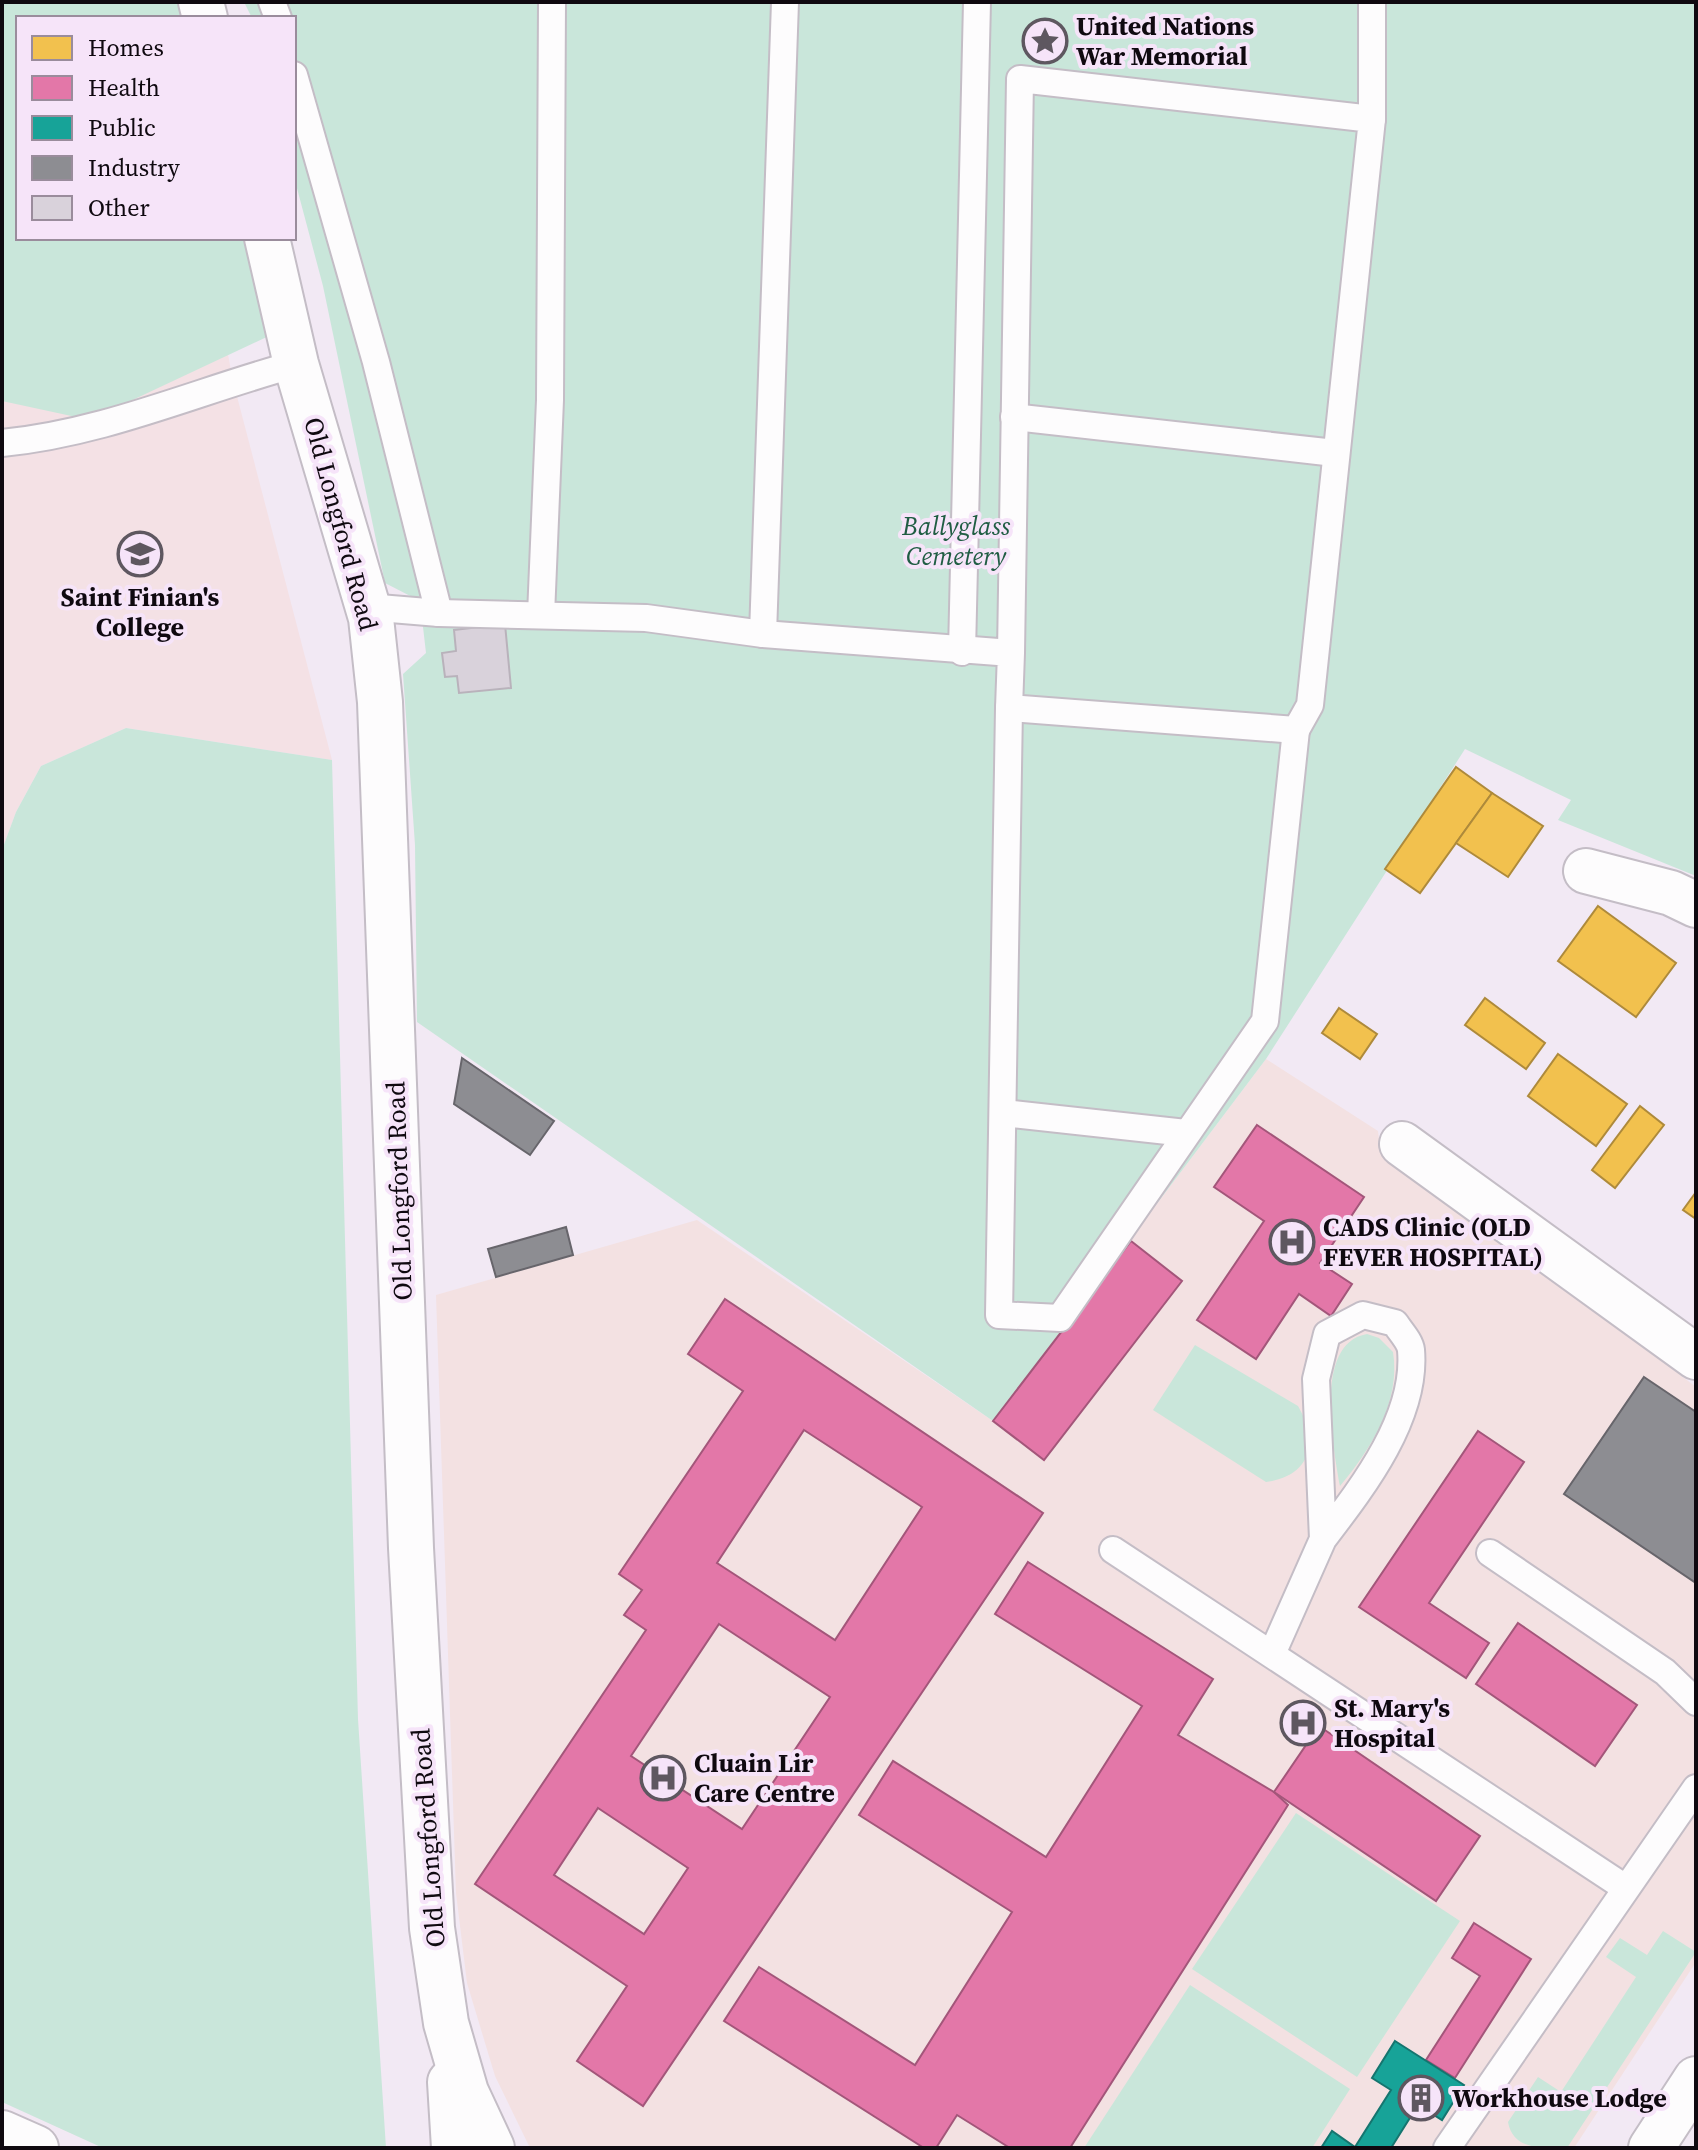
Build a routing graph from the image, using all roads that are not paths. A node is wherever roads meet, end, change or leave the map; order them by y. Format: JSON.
{"nodes":[{"id":1,"x":552,"y":2,"type":"edge"},
{"id":2,"x":785,"y":2,"type":"edge"},
{"id":3,"x":977,"y":2,"type":"edge"},
{"id":4,"x":1372,"y":2,"type":"edge"},
{"id":5,"x":296,"y":82,"type":"edge"},
{"id":6,"x":1372,"y":119,"type":"junction"},
{"id":7,"x":267,"y":240,"type":"edge"},
{"id":8,"x":296,"y":364,"type":"junction"},
{"id":9,"x":1014,"y":417,"type":"junction"},
{"id":10,"x":2,"y":443,"type":"edge"},
{"id":11,"x":1335,"y":453,"type":"junction"},
{"id":12,"x":367,"y":607,"type":"junction"},
{"id":13,"x":439,"y":613,"type":"junction"},
{"id":14,"x":541,"y":615,"type":"junction"},
{"id":15,"x":763,"y":634,"type":"junction"},
{"id":16,"x":962,"y":652,"type":"junction"},
{"id":17,"x":1011,"y":653,"type":"junction"},
{"id":18,"x":1009,"y":708,"type":"junction"},
{"id":19,"x":1296,"y":730,"type":"junction"},
{"id":20,"x":1586,"y":871,"type":"dead end"},
{"id":21,"x":1696,"y":905,"type":"edge"},
{"id":22,"x":1003,"y":1113,"type":"junction"},
{"id":23,"x":1186,"y":1133,"type":"junction"},
{"id":24,"x":1402,"y":1144,"type":"dead end"},
{"id":25,"x":1696,"y":1357,"type":"edge"},
{"id":26,"x":1323,"y":1539,"type":"junction"},
{"id":27,"x":1113,"y":1550,"type":"dead end"},
{"id":28,"x":1490,"y":1553,"type":"dead end"},
{"id":29,"x":1272,"y":1654,"type":"junction"},
{"id":30,"x":1696,"y":1702,"type":"edge"},
{"id":31,"x":1696,"y":1788,"type":"edge"},
{"id":32,"x":1624,"y":1887,"type":"junction"},
{"id":33,"x":446,"y":2023,"type":"junction"},
{"id":34,"x":1696,"y":2079,"type":"edge"},
{"id":35,"x":1696,"y":2126,"type":"edge"},
{"id":36,"x":2,"y":2133,"type":"edge"},
{"id":37,"x":1450,"y":2147,"type":"edge"},
{"id":38,"x":36,"y":2148,"type":"edge"},
{"id":39,"x":454,"y":2148,"type":"edge"},
{"id":40,"x":492,"y":2148,"type":"edge"},
{"id":41,"x":1651,"y":2148,"type":"edge"},
{"id":42,"x":1682,"y":2148,"type":"edge"}],
"edges":[{"from":1,"to":14,"type":"lane"},
{"from":2,"to":15,"type":"lane"},
{"from":3,"to":16,"type":"lane"},
{"from":4,"to":6,"type":"lane"},
{"from":5,"to":13,"type":"lane"},
{"from":6,"to":9,"type":"lane"},
{"from":6,"to":11,"type":"lane"},
{"from":7,"to":8,"type":"street","name":"Old Longford Road"},
{"from":8,"to":10,"type":"lane"},
{"from":8,"to":12,"type":"street","name":"Old Longford Road"},
{"from":9,"to":11,"type":"lane"},
{"from":9,"to":17,"type":"lane"},
{"from":11,"to":19,"type":"lane"},
{"from":12,"to":13,"type":"lane"},
{"from":12,"to":33,"type":"street","name":"Old Longford Road"},
{"from":13,"to":14,"type":"lane"},
{"from":14,"to":15,"type":"lane"},
{"from":15,"to":16,"type":"lane"},
{"from":16,"to":17,"type":"lane"},
{"from":17,"to":18,"type":"lane"},
{"from":18,"to":19,"type":"lane"},
{"from":18,"to":22,"type":"lane"},
{"from":19,"to":23,"type":"lane"},
{"from":20,"to":21,"type":"street"},
{"from":22,"to":23,"type":"lane"},
{"from":22,"to":23,"type":"lane"},
{"from":24,"to":25,"type":"street"},
{"from":26,"to":26,"type":"lane"},
{"from":26,"to":29,"type":"lane"},
{"from":27,"to":29,"type":"lane"},
{"from":28,"to":30,"type":"lane"},
{"from":29,"to":32,"type":"lane"},
{"from":31,"to":32,"type":"lane"},
{"from":32,"to":37,"type":"lane"},
{"from":33,"to":39,"type":"street"},
{"from":33,"to":40,"type":"street","name":"Old Longford Road"},
{"from":34,"to":41,"type":"street"},
{"from":35,"to":42,"type":"street"},
{"from":36,"to":38,"type":"street"}]}
